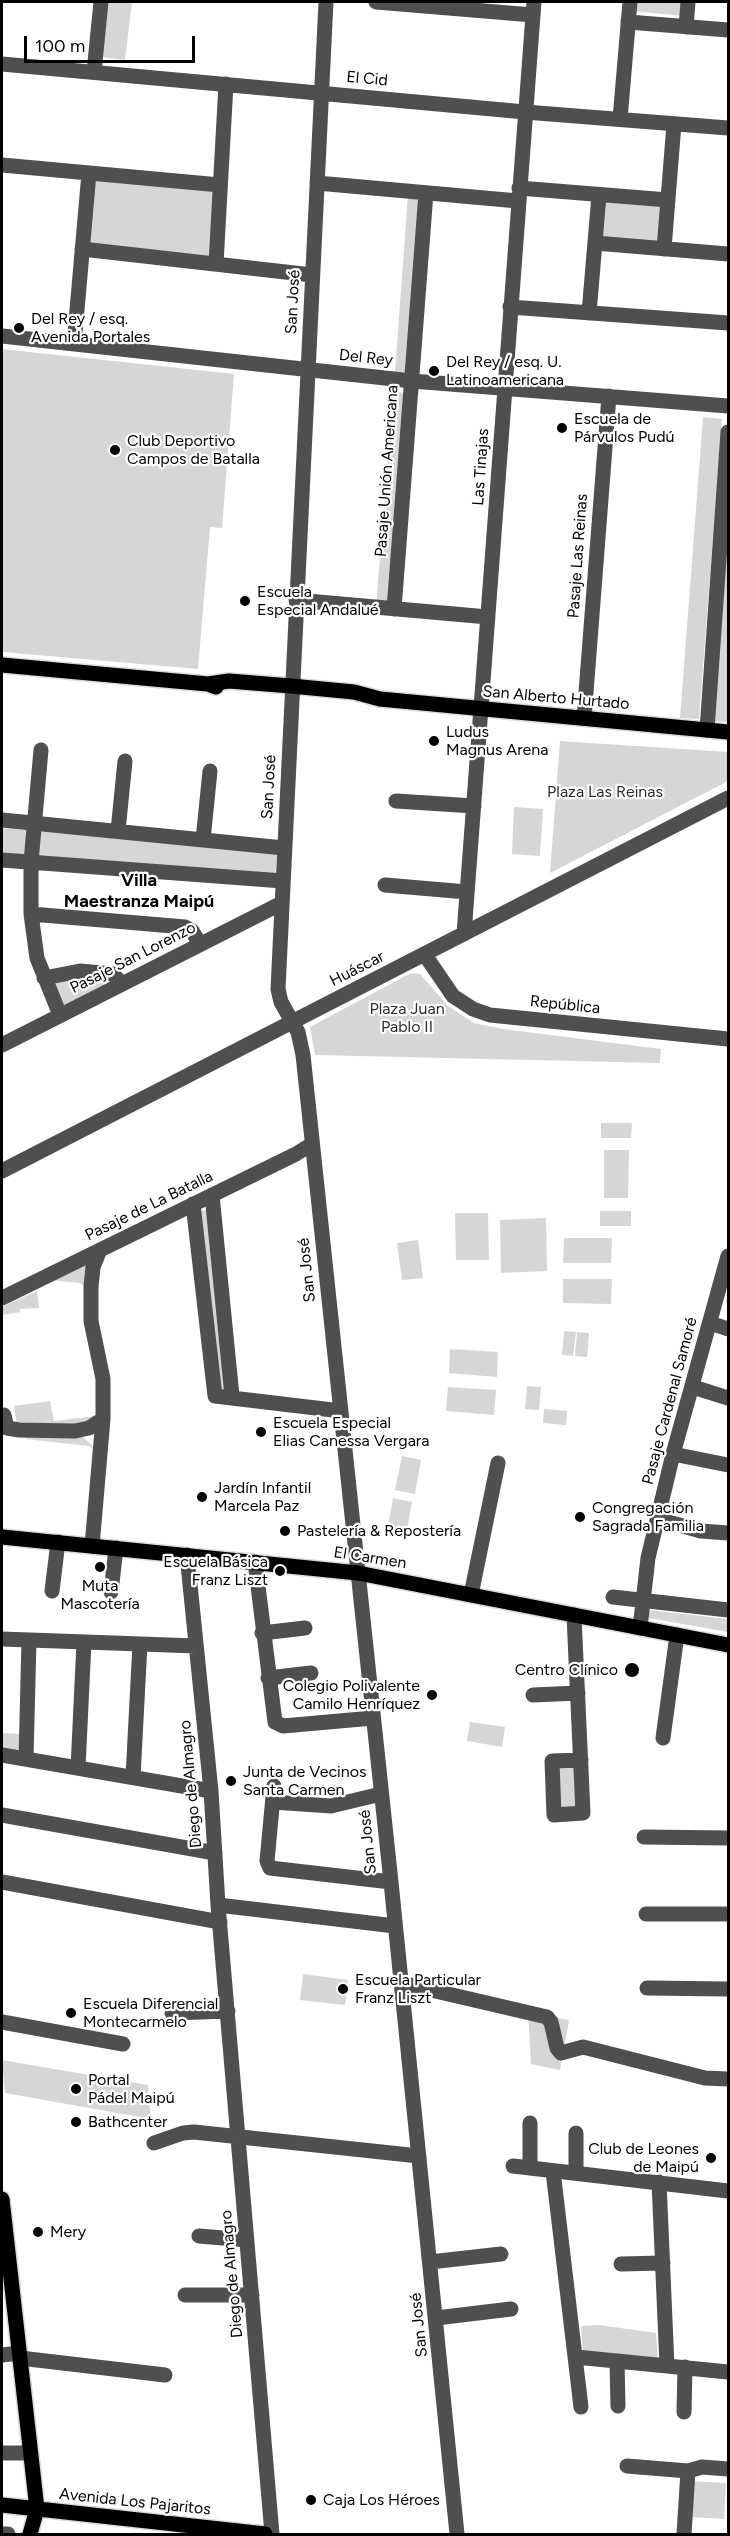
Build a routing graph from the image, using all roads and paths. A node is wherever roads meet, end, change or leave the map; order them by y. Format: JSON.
{"nodes":[{"id":1,"x":101,"y":2,"type":"edge"},
{"id":2,"x":326,"y":2,"type":"edge"},
{"id":3,"x":376,"y":2,"type":"edge"},
{"id":4,"x":630,"y":2,"type":"edge"},
{"id":5,"x":688,"y":2,"type":"edge"},
{"id":6,"x":443,"y":4,"type":"edge"},
{"id":7,"x":533,"y":8,"type":"edge"},
{"id":8,"x":628,"y":22,"type":"junction"},
{"id":9,"x":686,"y":27,"type":"junction"},
{"id":10,"x":729,"y":30,"type":"edge"},
{"id":11,"x":2,"y":64,"type":"edge"},
{"id":12,"x":94,"y":72,"type":"junction"},
{"id":13,"x":226,"y":84,"type":"junction"},
{"id":14,"x":322,"y":93,"type":"junction"},
{"id":15,"x":525,"y":112,"type":"junction"},
{"id":16,"x":620,"y":119,"type":"junction"},
{"id":17,"x":674,"y":124,"type":"junction"},
{"id":18,"x":729,"y":128,"type":"edge"},
{"id":19,"x":2,"y":165,"type":"edge"},
{"id":20,"x":89,"y":173,"type":"junction"},
{"id":21,"x":317,"y":183,"type":"junction"},
{"id":22,"x":220,"y":184,"type":"junction"},
{"id":23,"x":426,"y":193,"type":"junction"},
{"id":24,"x":519,"y":195,"type":"junction"},
{"id":25,"x":599,"y":195,"type":"junction"},
{"id":26,"x":668,"y":200,"type":"junction"},
{"id":27,"x":595,"y":243,"type":"junction"},
{"id":28,"x":82,"y":249,"type":"junction"},
{"id":29,"x":664,"y":249,"type":"junction"},
{"id":30,"x":729,"y":254,"type":"edge"},
{"id":31,"x":216,"y":264,"type":"junction"},
{"id":32,"x":312,"y":275,"type":"junction"},
{"id":33,"x":510,"y":307,"type":"junction"},
{"id":34,"x":589,"y":313,"type":"junction"},
{"id":35,"x":729,"y":323,"type":"edge"},
{"id":36,"x":2,"y":336,"type":"edge"},
{"id":37,"x":74,"y":344,"type":"junction"},
{"id":38,"x":308,"y":370,"type":"junction"},
{"id":39,"x":412,"y":381,"type":"junction"},
{"id":40,"x":505,"y":387,"type":"junction"},
{"id":41,"x":609,"y":396,"type":"junction"},
{"id":42,"x":729,"y":406,"type":"edge"},
{"id":43,"x":729,"y":432,"type":"edge"},
{"id":44,"x":296,"y":600,"type":"junction"},
{"id":45,"x":394,"y":609,"type":"junction"},
{"id":46,"x":488,"y":617,"type":"junction"},
{"id":47,"x":2,"y":665,"type":"edge"},
{"id":48,"x":291,"y":691,"type":"junction"},
{"id":49,"x":481,"y":710,"type":"junction"},
{"id":50,"x":584,"y":718,"type":"junction"},
{"id":51,"x":707,"y":730,"type":"junction"},
{"id":52,"x":729,"y":732,"type":"edge"},
{"id":53,"x":41,"y":750,"type":"dead end"},
{"id":54,"x":125,"y":760,"type":"dead end"},
{"id":55,"x":210,"y":771,"type":"dead end"},
{"id":56,"x":729,"y":798,"type":"edge"},
{"id":57,"x":396,"y":801,"type":"dead end"},
{"id":58,"x":474,"y":806,"type":"junction"},
{"id":59,"x":2,"y":820,"type":"edge"},
{"id":60,"x":34,"y":823,"type":"junction"},
{"id":61,"x":118,"y":831,"type":"junction"},
{"id":62,"x":202,"y":840,"type":"junction"},
{"id":63,"x":284,"y":848,"type":"junction"},
{"id":64,"x":2,"y":860,"type":"edge"},
{"id":65,"x":31,"y":862,"type":"junction"},
{"id":66,"x":283,"y":881,"type":"junction"},
{"id":67,"x":385,"y":885,"type":"dead end"},
{"id":68,"x":467,"y":892,"type":"junction"},
{"id":69,"x":282,"y":903,"type":"junction"},
{"id":70,"x":31,"y":914,"type":"junction"},
{"id":71,"x":464,"y":934,"type":"junction"},
{"id":72,"x":200,"y":944,"type":"junction"},
{"id":73,"x":425,"y":955,"type":"junction"},
{"id":74,"x":44,"y":978,"type":"junction"},
{"id":75,"x":122,"y":984,"type":"junction"},
{"id":76,"x":60,"y":1015,"type":"junction"},
{"id":77,"x":293,"y":1023,"type":"junction"},
{"id":78,"x":729,"y":1039,"type":"edge"},
{"id":79,"x":2,"y":1045,"type":"edge"},
{"id":80,"x":312,"y":1144,"type":"junction"},
{"id":81,"x":2,"y":1171,"type":"edge"},
{"id":82,"x":212,"y":1195,"type":"junction"},
{"id":83,"x":193,"y":1204,"type":"junction"},
{"id":84,"x":100,"y":1250,"type":"junction"},
{"id":85,"x":728,"y":1257,"type":"edge"},
{"id":86,"x":68,"y":1266,"type":"junction"},
{"id":87,"x":91,"y":1279,"type":"junction"},
{"id":88,"x":2,"y":1298,"type":"edge"},
{"id":89,"x":710,"y":1323,"type":"junction"},
{"id":90,"x":729,"y":1329,"type":"edge"},
{"id":91,"x":693,"y":1387,"type":"junction"},
{"id":92,"x":232,"y":1396,"type":"junction"},
{"id":93,"x":729,"y":1398,"type":"edge"},
{"id":94,"x":341,"y":1411,"type":"junction"},
{"id":95,"x":4,"y":1415,"type":"dead end"},
{"id":96,"x":103,"y":1419,"type":"junction"},
{"id":97,"x":75,"y":1431,"type":"junction"},
{"id":98,"x":101,"y":1448,"type":"junction"},
{"id":99,"x":673,"y":1454,"type":"junction"},
{"id":100,"x":498,"y":1463,"type":"dead end"},
{"id":101,"x":729,"y":1465,"type":"edge"},
{"id":102,"x":657,"y":1519,"type":"junction"},
{"id":103,"x":729,"y":1533,"type":"edge"},
{"id":104,"x":2,"y":1538,"type":"edge"},
{"id":105,"x":58,"y":1542,"type":"junction"},
{"id":106,"x":92,"y":1546,"type":"junction"},
{"id":107,"x":116,"y":1548,"type":"junction"},
{"id":108,"x":187,"y":1555,"type":"junction"},
{"id":109,"x":255,"y":1562,"type":"junction"},
{"id":110,"x":358,"y":1573,"type":"junction"},
{"id":111,"x":52,"y":1591,"type":"dead end"},
{"id":112,"x":111,"y":1592,"type":"dead end"},
{"id":113,"x":471,"y":1595,"type":"junction"},
{"id":114,"x":613,"y":1597,"type":"dead end"},
{"id":115,"x":643,"y":1601,"type":"junction"},
{"id":116,"x":729,"y":1610,"type":"edge"},
{"id":117,"x":574,"y":1615,"type":"junction"},
{"id":118,"x":305,"y":1628,"type":"dead end"},
{"id":119,"x":640,"y":1628,"type":"junction"},
{"id":120,"x":262,"y":1632,"type":"junction"},
{"id":121,"x":677,"y":1635,"type":"junction"},
{"id":122,"x":2,"y":1639,"type":"edge"},
{"id":123,"x":29,"y":1640,"type":"junction"},
{"id":124,"x":84,"y":1642,"type":"junction"},
{"id":125,"x":140,"y":1644,"type":"junction"},
{"id":126,"x":729,"y":1645,"type":"edge"},
{"id":127,"x":196,"y":1646,"type":"junction"},
{"id":128,"x":310,"y":1673,"type":"dead end"},
{"id":129,"x":268,"y":1678,"type":"junction"},
{"id":130,"x":578,"y":1693,"type":"junction"},
{"id":131,"x":533,"y":1695,"type":"dead end"},
{"id":132,"x":373,"y":1718,"type":"junction"},
{"id":133,"x":663,"y":1738,"type":"dead end"},
{"id":134,"x":2,"y":1755,"type":"edge"},
{"id":135,"x":26,"y":1759,"type":"junction"},
{"id":136,"x":581,"y":1760,"type":"dead end"},
{"id":137,"x":78,"y":1768,"type":"junction"},
{"id":138,"x":133,"y":1777,"type":"junction"},
{"id":139,"x":211,"y":1791,"type":"junction"},
{"id":140,"x":381,"y":1794,"type":"junction"},
{"id":141,"x":2,"y":1815,"type":"edge"},
{"id":142,"x":644,"y":1837,"type":"dead end"},
{"id":143,"x":729,"y":1838,"type":"edge"},
{"id":144,"x":215,"y":1853,"type":"junction"},
{"id":145,"x":2,"y":1882,"type":"edge"},
{"id":146,"x":391,"y":1882,"type":"junction"},
{"id":147,"x":218,"y":1905,"type":"junction"},
{"id":148,"x":646,"y":1914,"type":"dead end"},
{"id":149,"x":729,"y":1914,"type":"edge"},
{"id":150,"x":220,"y":1922,"type":"junction"},
{"id":151,"x":395,"y":1926,"type":"junction"},
{"id":152,"x":401,"y":1983,"type":"junction"},
{"id":153,"x":647,"y":1988,"type":"dead end"},
{"id":154,"x":729,"y":1989,"type":"edge"},
{"id":155,"x":228,"y":2011,"type":"junction"},
{"id":156,"x":172,"y":2013,"type":"dead end"},
{"id":157,"x":2,"y":2022,"type":"edge"},
{"id":158,"x":123,"y":2044,"type":"dead end"},
{"id":159,"x":729,"y":2079,"type":"edge"},
{"id":160,"x":530,"y":2123,"type":"dead end"},
{"id":161,"x":576,"y":2133,"type":"dead end"},
{"id":162,"x":238,"y":2136,"type":"junction"},
{"id":163,"x":154,"y":2143,"type":"dead end"},
{"id":164,"x":419,"y":2156,"type":"junction"},
{"id":165,"x":513,"y":2166,"type":"dead end"},
{"id":166,"x":530,"y":2168,"type":"junction"},
{"id":167,"x":553,"y":2171,"type":"junction"},
{"id":168,"x":576,"y":2173,"type":"junction"},
{"id":169,"x":659,"y":2182,"type":"junction"},
{"id":170,"x":729,"y":2191,"type":"edge"},
{"id":171,"x":2,"y":2199,"type":"edge"},
{"id":172,"x":199,"y":2236,"type":"dead end"},
{"id":173,"x":247,"y":2240,"type":"junction"},
{"id":174,"x":501,"y":2254,"type":"dead end"},
{"id":175,"x":430,"y":2262,"type":"junction"},
{"id":176,"x":621,"y":2264,"type":"dead end"},
{"id":177,"x":663,"y":2264,"type":"junction"},
{"id":178,"x":185,"y":2295,"type":"dead end"},
{"id":179,"x":252,"y":2295,"type":"junction"},
{"id":180,"x":7,"y":2296,"type":"edge"},
{"id":181,"x":511,"y":2309,"type":"dead end"},
{"id":182,"x":436,"y":2318,"type":"junction"},
{"id":183,"x":2,"y":2355,"type":"edge"},
{"id":184,"x":19,"y":2356,"type":"junction"},
{"id":185,"x":576,"y":2357,"type":"junction"},
{"id":186,"x":617,"y":2361,"type":"junction"},
{"id":187,"x":667,"y":2366,"type":"junction"},
{"id":188,"x":685,"y":2367,"type":"junction"},
{"id":189,"x":729,"y":2372,"type":"edge"},
{"id":190,"x":165,"y":2375,"type":"dead end"},
{"id":191,"x":618,"y":2406,"type":"dead end"},
{"id":192,"x":581,"y":2408,"type":"dead end"},
{"id":193,"x":684,"y":2412,"type":"dead end"},
{"id":194,"x":2,"y":2453,"type":"edge"},
{"id":195,"x":30,"y":2453,"type":"junction"},
{"id":196,"x":627,"y":2466,"type":"dead end"},
{"id":197,"x":729,"y":2469,"type":"edge"},
{"id":198,"x":688,"y":2471,"type":"junction"},
{"id":199,"x":2,"y":2505,"type":"edge"},
{"id":200,"x":37,"y":2509,"type":"junction"},
{"id":201,"x":2,"y":2534,"type":"edge"},
{"id":202,"x":9,"y":2535,"type":"edge"},
{"id":203,"x":30,"y":2535,"type":"edge"},
{"id":204,"x":265,"y":2535,"type":"edge"},
{"id":205,"x":272,"y":2535,"type":"edge"},
{"id":206,"x":457,"y":2535,"type":"edge"},
{"id":207,"x":684,"y":2535,"type":"edge"}],
"edges":[{"from":1,"to":12,"type":"street"},
{"from":2,"to":14,"type":"street","name":"San José"},
{"from":3,"to":6,"type":"street"},
{"from":4,"to":8,"type":"street"},
{"from":5,"to":9,"type":"street"},
{"from":6,"to":7,"type":"street"},
{"from":7,"to":15,"type":"street","name":"Las Tinajas"},
{"from":8,"to":9,"type":"street"},
{"from":8,"to":16,"type":"street"},
{"from":9,"to":10,"type":"street"},
{"from":11,"to":12,"type":"street","name":"El Cid"},
{"from":12,"to":13,"type":"street","name":"El Cid"},
{"from":13,"to":14,"type":"street","name":"El Cid"},
{"from":13,"to":22,"type":"street"},
{"from":14,"to":15,"type":"street","name":"El Cid"},
{"from":14,"to":21,"type":"street","name":"San José"},
{"from":15,"to":16,"type":"street","name":"El Cid"},
{"from":15,"to":24,"type":"street","name":"Las Tinajas"},
{"from":16,"to":17,"type":"street","name":"El Cid"},
{"from":17,"to":18,"type":"street","name":"El Cid"},
{"from":17,"to":26,"type":"street"},
{"from":19,"to":20,"type":"street"},
{"from":20,"to":22,"type":"street"},
{"from":20,"to":28,"type":"street"},
{"from":21,"to":23,"type":"street"},
{"from":21,"to":32,"type":"street","name":"San José"},
{"from":22,"to":31,"type":"street"},
{"from":23,"to":24,"type":"street"},
{"from":23,"to":39,"type":"street","name":"Pasaje Unión Americana"},
{"from":24,"to":25,"type":"street"},
{"from":24,"to":33,"type":"street","name":"Las Tinajas"},
{"from":25,"to":26,"type":"street"},
{"from":25,"to":27,"type":"street"},
{"from":26,"to":29,"type":"street"},
{"from":27,"to":29,"type":"street"},
{"from":27,"to":34,"type":"street"},
{"from":28,"to":31,"type":"street"},
{"from":28,"to":37,"type":"street"},
{"from":29,"to":30,"type":"street"},
{"from":31,"to":32,"type":"street"},
{"from":32,"to":38,"type":"street","name":"San José"},
{"from":33,"to":34,"type":"street"},
{"from":33,"to":40,"type":"street","name":"Las Tinajas"},
{"from":34,"to":35,"type":"street"},
{"from":36,"to":37,"type":"street","name":"Del Rey"},
{"from":37,"to":38,"type":"street","name":"Del Rey"},
{"from":38,"to":39,"type":"street","name":"Del Rey"},
{"from":38,"to":44,"type":"street","name":"San José"},
{"from":39,"to":40,"type":"street","name":"Del Rey"},
{"from":39,"to":45,"type":"street","name":"Pasaje Unión Americana"},
{"from":40,"to":41,"type":"street","name":"Del Rey"},
{"from":40,"to":46,"type":"street","name":"Las Tinajas"},
{"from":41,"to":42,"type":"street","name":"Del Rey"},
{"from":41,"to":50,"type":"street","name":"Pasaje Las Reinas"},
{"from":43,"to":51,"type":"street"},
{"from":44,"to":45,"type":"street"},
{"from":44,"to":48,"type":"street","name":"San José"},
{"from":45,"to":46,"type":"street"},
{"from":46,"to":49,"type":"street","name":"Las Tinajas"},
{"from":47,"to":48,"type":"main road","name":"San Alberto Hurtado"},
{"from":48,"to":49,"type":"main road","name":"San Alberto Hurtado"},
{"from":48,"to":63,"type":"street","name":"San José"},
{"from":49,"to":50,"type":"main road","name":"San Alberto Hurtado"},
{"from":49,"to":58,"type":"street","name":"Las Tinajas"},
{"from":50,"to":51,"type":"main road","name":"San Alberto Hurtado"},
{"from":51,"to":52,"type":"main road","name":"San Alberto Hurtado"},
{"from":53,"to":60,"type":"street"},
{"from":54,"to":61,"type":"street"},
{"from":55,"to":62,"type":"street"},
{"from":56,"to":71,"type":"street","name":"Huáscar"},
{"from":57,"to":58,"type":"street"},
{"from":58,"to":68,"type":"street","name":"Las Tinajas"},
{"from":59,"to":60,"type":"street"},
{"from":60,"to":61,"type":"street"},
{"from":60,"to":65,"type":"street"},
{"from":61,"to":62,"type":"street"},
{"from":62,"to":63,"type":"street"},
{"from":63,"to":66,"type":"street","name":"San José"},
{"from":64,"to":65,"type":"street"},
{"from":65,"to":66,"type":"street"},
{"from":65,"to":70,"type":"street"},
{"from":66,"to":69,"type":"street","name":"San José"},
{"from":67,"to":68,"type":"street"},
{"from":68,"to":71,"type":"street","name":"Las Tinajas"},
{"from":69,"to":72,"type":"street","name":"Pasaje San Lorenzo"},
{"from":69,"to":77,"type":"street","name":"San José"},
{"from":70,"to":72,"type":"street"},
{"from":70,"to":74,"type":"street"},
{"from":71,"to":73,"type":"street","name":"Huáscar"},
{"from":72,"to":75,"type":"street","name":"Pasaje San Lorenzo"},
{"from":73,"to":77,"type":"street","name":"Huáscar"},
{"from":73,"to":78,"type":"street","name":"República"},
{"from":74,"to":75,"type":"street"},
{"from":74,"to":76,"type":"street"},
{"from":75,"to":76,"type":"street","name":"Pasaje San Lorenzo"},
{"from":76,"to":79,"type":"street","name":"Pasaje San Lorenzo"},
{"from":77,"to":80,"type":"street","name":"San José"},
{"from":77,"to":81,"type":"street","name":"Huáscar"},
{"from":80,"to":82,"type":"street","name":"Pasaje de La Batalla"},
{"from":80,"to":94,"type":"street","name":"San José"},
{"from":82,"to":83,"type":"street","name":"Pasaje de La Batalla"},
{"from":82,"to":92,"type":"street"},
{"from":83,"to":84,"type":"street","name":"Pasaje de La Batalla"},
{"from":83,"to":92,"type":"street"},
{"from":84,"to":86,"type":"street","name":"Pasaje de La Batalla"},
{"from":84,"to":87,"type":"street"},
{"from":85,"to":89,"type":"street","name":"Pasaje Cardenal Samoré"},
{"from":86,"to":87,"type":"street"},
{"from":86,"to":88,"type":"street","name":"Pasaje de La Batalla"},
{"from":87,"to":96,"type":"street"},
{"from":89,"to":90,"type":"street"},
{"from":89,"to":91,"type":"street","name":"Pasaje Cardenal Samoré"},
{"from":91,"to":93,"type":"street"},
{"from":91,"to":99,"type":"street","name":"Pasaje Cardenal Samoré"},
{"from":92,"to":94,"type":"street"},
{"from":94,"to":110,"type":"street","name":"San José"},
{"from":95,"to":97,"type":"street"},
{"from":96,"to":97,"type":"street"},
{"from":96,"to":98,"type":"street"},
{"from":97,"to":98,"type":"street"},
{"from":98,"to":106,"type":"street"},
{"from":99,"to":101,"type":"street"},
{"from":99,"to":102,"type":"street","name":"Pasaje Cardenal Samoré"},
{"from":100,"to":113,"type":"street"},
{"from":102,"to":103,"type":"street"},
{"from":102,"to":115,"type":"street","name":"Pasaje Cardenal Samoré"},
{"from":104,"to":105,"type":"main road","name":"El Carmen"},
{"from":105,"to":106,"type":"main road","name":"El Carmen"},
{"from":105,"to":111,"type":"street"},
{"from":106,"to":107,"type":"main road","name":"El Carmen"},
{"from":107,"to":108,"type":"main road","name":"El Carmen"},
{"from":107,"to":112,"type":"street"},
{"from":108,"to":109,"type":"main road","name":"El Carmen"},
{"from":108,"to":127,"type":"street","name":"Diego de Almagro"},
{"from":109,"to":110,"type":"main road","name":"El Carmen"},
{"from":109,"to":120,"type":"street"},
{"from":110,"to":113,"type":"main road","name":"El Carmen"},
{"from":110,"to":132,"type":"street","name":"San José"},
{"from":113,"to":117,"type":"main road","name":"El Carmen"},
{"from":114,"to":115,"type":"street"},
{"from":115,"to":116,"type":"street"},
{"from":115,"to":119,"type":"street","name":"Pasaje Cardenal Samoré"},
{"from":117,"to":119,"type":"main road","name":"El Carmen"},
{"from":117,"to":130,"type":"street"},
{"from":118,"to":120,"type":"street"},
{"from":119,"to":121,"type":"main road","name":"El Carmen"},
{"from":120,"to":129,"type":"street"},
{"from":121,"to":126,"type":"main road","name":"El Carmen"},
{"from":121,"to":133,"type":"street"},
{"from":122,"to":123,"type":"street"},
{"from":123,"to":124,"type":"street"},
{"from":123,"to":135,"type":"street"},
{"from":124,"to":125,"type":"street"},
{"from":124,"to":137,"type":"street"},
{"from":125,"to":127,"type":"street"},
{"from":125,"to":138,"type":"street"},
{"from":127,"to":139,"type":"street","name":"Diego de Almagro"},
{"from":128,"to":129,"type":"street"},
{"from":129,"to":132,"type":"street"},
{"from":130,"to":131,"type":"street"},
{"from":130,"to":136,"type":"street"},
{"from":132,"to":140,"type":"street","name":"San José"},
{"from":134,"to":135,"type":"street"},
{"from":135,"to":137,"type":"street"},
{"from":137,"to":138,"type":"street"},
{"from":138,"to":139,"type":"street"},
{"from":139,"to":144,"type":"street","name":"Diego de Almagro"},
{"from":140,"to":146,"type":"street","name":"San José"},
{"from":140,"to":146,"type":"street"},
{"from":141,"to":144,"type":"street"},
{"from":142,"to":143,"type":"street"},
{"from":144,"to":147,"type":"street","name":"Diego de Almagro"},
{"from":145,"to":150,"type":"street"},
{"from":146,"to":151,"type":"street","name":"San José"},
{"from":147,"to":150,"type":"street","name":"Diego de Almagro"},
{"from":147,"to":151,"type":"street"},
{"from":148,"to":149,"type":"street"},
{"from":150,"to":155,"type":"street","name":"Diego de Almagro"},
{"from":151,"to":152,"type":"street","name":"San José"},
{"from":152,"to":159,"type":"street"},
{"from":152,"to":164,"type":"street","name":"San José"},
{"from":153,"to":154,"type":"street"},
{"from":155,"to":156,"type":"street"},
{"from":155,"to":162,"type":"street","name":"Diego de Almagro"},
{"from":157,"to":158,"type":"street"},
{"from":160,"to":166,"type":"street"},
{"from":161,"to":168,"type":"street"},
{"from":162,"to":163,"type":"street"},
{"from":162,"to":164,"type":"street"},
{"from":162,"to":173,"type":"street","name":"Diego de Almagro"},
{"from":164,"to":175,"type":"street","name":"San José"},
{"from":165,"to":166,"type":"street"},
{"from":166,"to":167,"type":"street"},
{"from":167,"to":168,"type":"street"},
{"from":167,"to":185,"type":"street"},
{"from":168,"to":169,"type":"street"},
{"from":169,"to":170,"type":"street"},
{"from":169,"to":177,"type":"street"},
{"from":171,"to":180,"type":"main road"},
{"from":172,"to":173,"type":"street"},
{"from":173,"to":179,"type":"street","name":"Diego de Almagro"},
{"from":174,"to":175,"type":"street"},
{"from":175,"to":182,"type":"street","name":"San José"},
{"from":176,"to":177,"type":"street"},
{"from":177,"to":187,"type":"street"},
{"from":178,"to":179,"type":"street"},
{"from":179,"to":205,"type":"street","name":"Diego de Almagro"},
{"from":180,"to":184,"type":"main road"},
{"from":181,"to":182,"type":"street"},
{"from":182,"to":206,"type":"street","name":"San José"},
{"from":183,"to":184,"type":"street"},
{"from":184,"to":190,"type":"street"},
{"from":184,"to":195,"type":"main road"},
{"from":185,"to":186,"type":"street"},
{"from":185,"to":192,"type":"street"},
{"from":186,"to":187,"type":"street"},
{"from":186,"to":191,"type":"street"},
{"from":187,"to":188,"type":"street"},
{"from":188,"to":189,"type":"street"},
{"from":188,"to":193,"type":"street"},
{"from":194,"to":195,"type":"street"},
{"from":195,"to":200,"type":"main road"},
{"from":196,"to":198,"type":"street"},
{"from":197,"to":198,"type":"street"},
{"from":198,"to":207,"type":"street"},
{"from":199,"to":200,"type":"main road","name":"Avenida Los Pajaritos"},
{"from":200,"to":203,"type":"main road"},
{"from":200,"to":204,"type":"main road","name":"Avenida Los Pajaritos"},
{"from":201,"to":202,"type":"street"}]}
